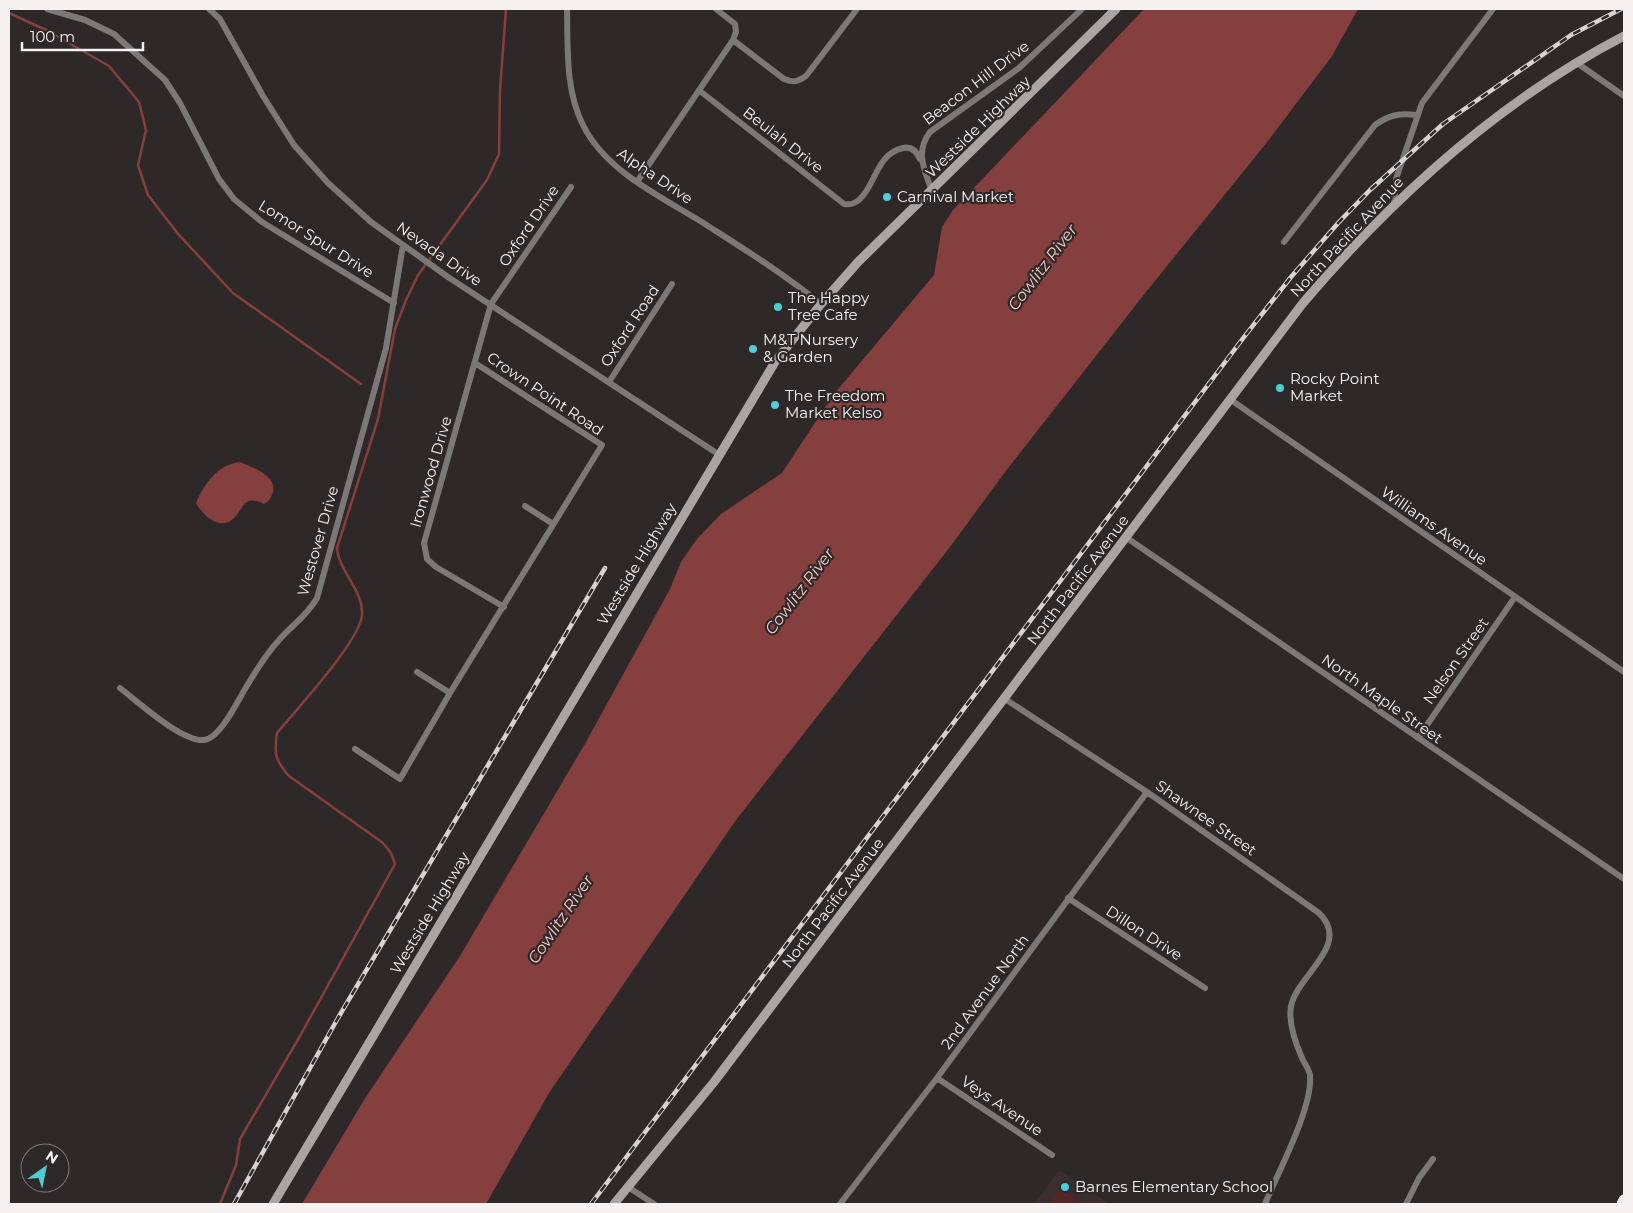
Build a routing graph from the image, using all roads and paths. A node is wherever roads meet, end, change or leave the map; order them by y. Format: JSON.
{"nodes":[{"id":1,"x":46,"y":9,"type":"edge"},
{"id":2,"x":209,"y":9,"type":"edge"},
{"id":3,"x":567,"y":9,"type":"edge"},
{"id":4,"x":716,"y":9,"type":"edge"},
{"id":5,"x":857,"y":9,"type":"edge"},
{"id":6,"x":1082,"y":9,"type":"edge"},
{"id":7,"x":1116,"y":9,"type":"edge"},
{"id":8,"x":1493,"y":9,"type":"edge"},
{"id":9,"x":1624,"y":36,"type":"edge"},
{"id":10,"x":733,"y":40,"type":"junction"},
{"id":11,"x":1577,"y":63,"type":"junction"},
{"id":12,"x":700,"y":91,"type":"junction"},
{"id":13,"x":1624,"y":96,"type":"edge"},
{"id":14,"x":1416,"y":115,"type":"junction"},
{"id":15,"x":920,"y":160,"type":"junction"},
{"id":16,"x":637,"y":182,"type":"junction"},
{"id":17,"x":571,"y":187,"type":"dead end"},
{"id":18,"x":932,"y":191,"type":"junction"},
{"id":19,"x":1394,"y":204,"type":"junction"},
{"id":20,"x":1284,"y":242,"type":"dead end"},
{"id":21,"x":403,"y":245,"type":"junction"},
{"id":22,"x":672,"y":284,"type":"dead end"},
{"id":23,"x":394,"y":303,"type":"junction"},
{"id":24,"x":491,"y":304,"type":"junction"},
{"id":25,"x":821,"y":304,"type":"junction"},
{"id":26,"x":475,"y":363,"type":"junction"},
{"id":27,"x":609,"y":382,"type":"junction"},
{"id":28,"x":1231,"y":400,"type":"junction"},
{"id":29,"x":718,"y":454,"type":"junction"},
{"id":30,"x":525,"y":506,"type":"dead end"},
{"id":31,"x":553,"y":524,"type":"junction"},
{"id":32,"x":1127,"y":538,"type":"junction"},
{"id":33,"x":1516,"y":598,"type":"junction"},
{"id":34,"x":504,"y":607,"type":"junction"},
{"id":35,"x":418,"y":672,"type":"dead end"},
{"id":36,"x":1624,"y":672,"type":"edge"},
{"id":37,"x":120,"y":688,"type":"dead end"},
{"id":38,"x":450,"y":693,"type":"junction"},
{"id":39,"x":1005,"y":698,"type":"junction"},
{"id":40,"x":1418,"y":738,"type":"junction"},
{"id":41,"x":355,"y":749,"type":"dead end"},
{"id":42,"x":1147,"y":792,"type":"junction"},
{"id":43,"x":1624,"y":879,"type":"edge"},
{"id":44,"x":1068,"y":898,"type":"junction"},
{"id":45,"x":1205,"y":988,"type":"dead end"},
{"id":46,"x":937,"y":1078,"type":"junction"},
{"id":47,"x":1052,"y":1154,"type":"dead end"},
{"id":48,"x":1433,"y":1159,"type":"dead end"},
{"id":49,"x":628,"y":1187,"type":"junction"},
{"id":50,"x":1624,"y":1200,"type":"edge"},
{"id":51,"x":273,"y":1204,"type":"edge"},
{"id":52,"x":614,"y":1204,"type":"edge"},
{"id":53,"x":654,"y":1204,"type":"edge"},
{"id":54,"x":840,"y":1204,"type":"edge"},
{"id":55,"x":1264,"y":1204,"type":"edge"},
{"id":56,"x":1406,"y":1204,"type":"edge"},
{"id":57,"x":1622,"y":1204,"type":"edge"}],
"edges":[{"from":1,"to":23,"type":"street","name":"Lomor Spur Drive"},
{"from":2,"to":21,"type":"street","name":"Nevada Drive"},
{"from":3,"to":16,"type":"street","name":"Alpha Drive"},
{"from":4,"to":10,"type":"street"},
{"from":5,"to":10,"type":"street"},
{"from":6,"to":15,"type":"street","name":"Beacon Hill Drive"},
{"from":7,"to":18,"type":"street","name":"Westside Highway"},
{"from":8,"to":14,"type":"street"},
{"from":9,"to":11,"type":"street","name":"North Pacific Avenue"},
{"from":10,"to":12,"type":"street"},
{"from":11,"to":13,"type":"street"},
{"from":11,"to":19,"type":"street","name":"North Pacific Avenue"},
{"from":12,"to":15,"type":"street","name":"Beulah Drive"},
{"from":12,"to":16,"type":"street"},
{"from":14,"to":19,"type":"street"},
{"from":14,"to":20,"type":"street"},
{"from":15,"to":18,"type":"street"},
{"from":16,"to":25,"type":"street","name":"Alpha Drive"},
{"from":17,"to":24,"type":"street","name":"Oxford Drive"},
{"from":18,"to":25,"type":"street","name":"Westside Highway"},
{"from":19,"to":28,"type":"street","name":"North Pacific Avenue"},
{"from":21,"to":23,"type":"street","name":"Westover Drive"},
{"from":21,"to":24,"type":"street","name":"Nevada Drive"},
{"from":22,"to":27,"type":"street","name":"Oxford Road"},
{"from":23,"to":37,"type":"street","name":"Westover Drive"},
{"from":24,"to":26,"type":"street","name":"Ironwood Drive"},
{"from":24,"to":27,"type":"street","name":"Nevada Drive"},
{"from":25,"to":29,"type":"street","name":"Westside Highway"},
{"from":26,"to":31,"type":"street","name":"Crown Point Road"},
{"from":26,"to":34,"type":"street","name":"Ironwood Drive"},
{"from":27,"to":29,"type":"street","name":"Nevada Drive"},
{"from":28,"to":32,"type":"street","name":"North Pacific Avenue"},
{"from":28,"to":33,"type":"street","name":"Williams Avenue"},
{"from":29,"to":51,"type":"street","name":"Westside Highway"},
{"from":30,"to":31,"type":"street"},
{"from":31,"to":34,"type":"street","name":"Crown Point Road"},
{"from":32,"to":39,"type":"street","name":"North Pacific Avenue"},
{"from":32,"to":40,"type":"street","name":"North Maple Street"},
{"from":33,"to":36,"type":"street","name":"Williams Avenue"},
{"from":33,"to":40,"type":"street","name":"Nelson Street"},
{"from":34,"to":38,"type":"street","name":"Crown Point Road"},
{"from":35,"to":38,"type":"street"},
{"from":38,"to":41,"type":"street","name":"Crown Point Road"},
{"from":39,"to":42,"type":"street","name":"Shawnee Street"},
{"from":39,"to":49,"type":"street","name":"North Pacific Avenue"},
{"from":40,"to":43,"type":"street","name":"North Maple Street"},
{"from":42,"to":44,"type":"street","name":"2nd Avenue North"},
{"from":42,"to":55,"type":"street","name":"Shawnee Street"},
{"from":44,"to":45,"type":"street","name":"Dillon Drive"},
{"from":44,"to":46,"type":"street","name":"2nd Avenue North"},
{"from":46,"to":47,"type":"street","name":"Veys Avenue"},
{"from":46,"to":54,"type":"street","name":"2nd Avenue North"},
{"from":48,"to":56,"type":"street"},
{"from":49,"to":52,"type":"street","name":"North Pacific Avenue"},
{"from":49,"to":53,"type":"street"},
{"from":50,"to":57,"type":"highway"}]}
